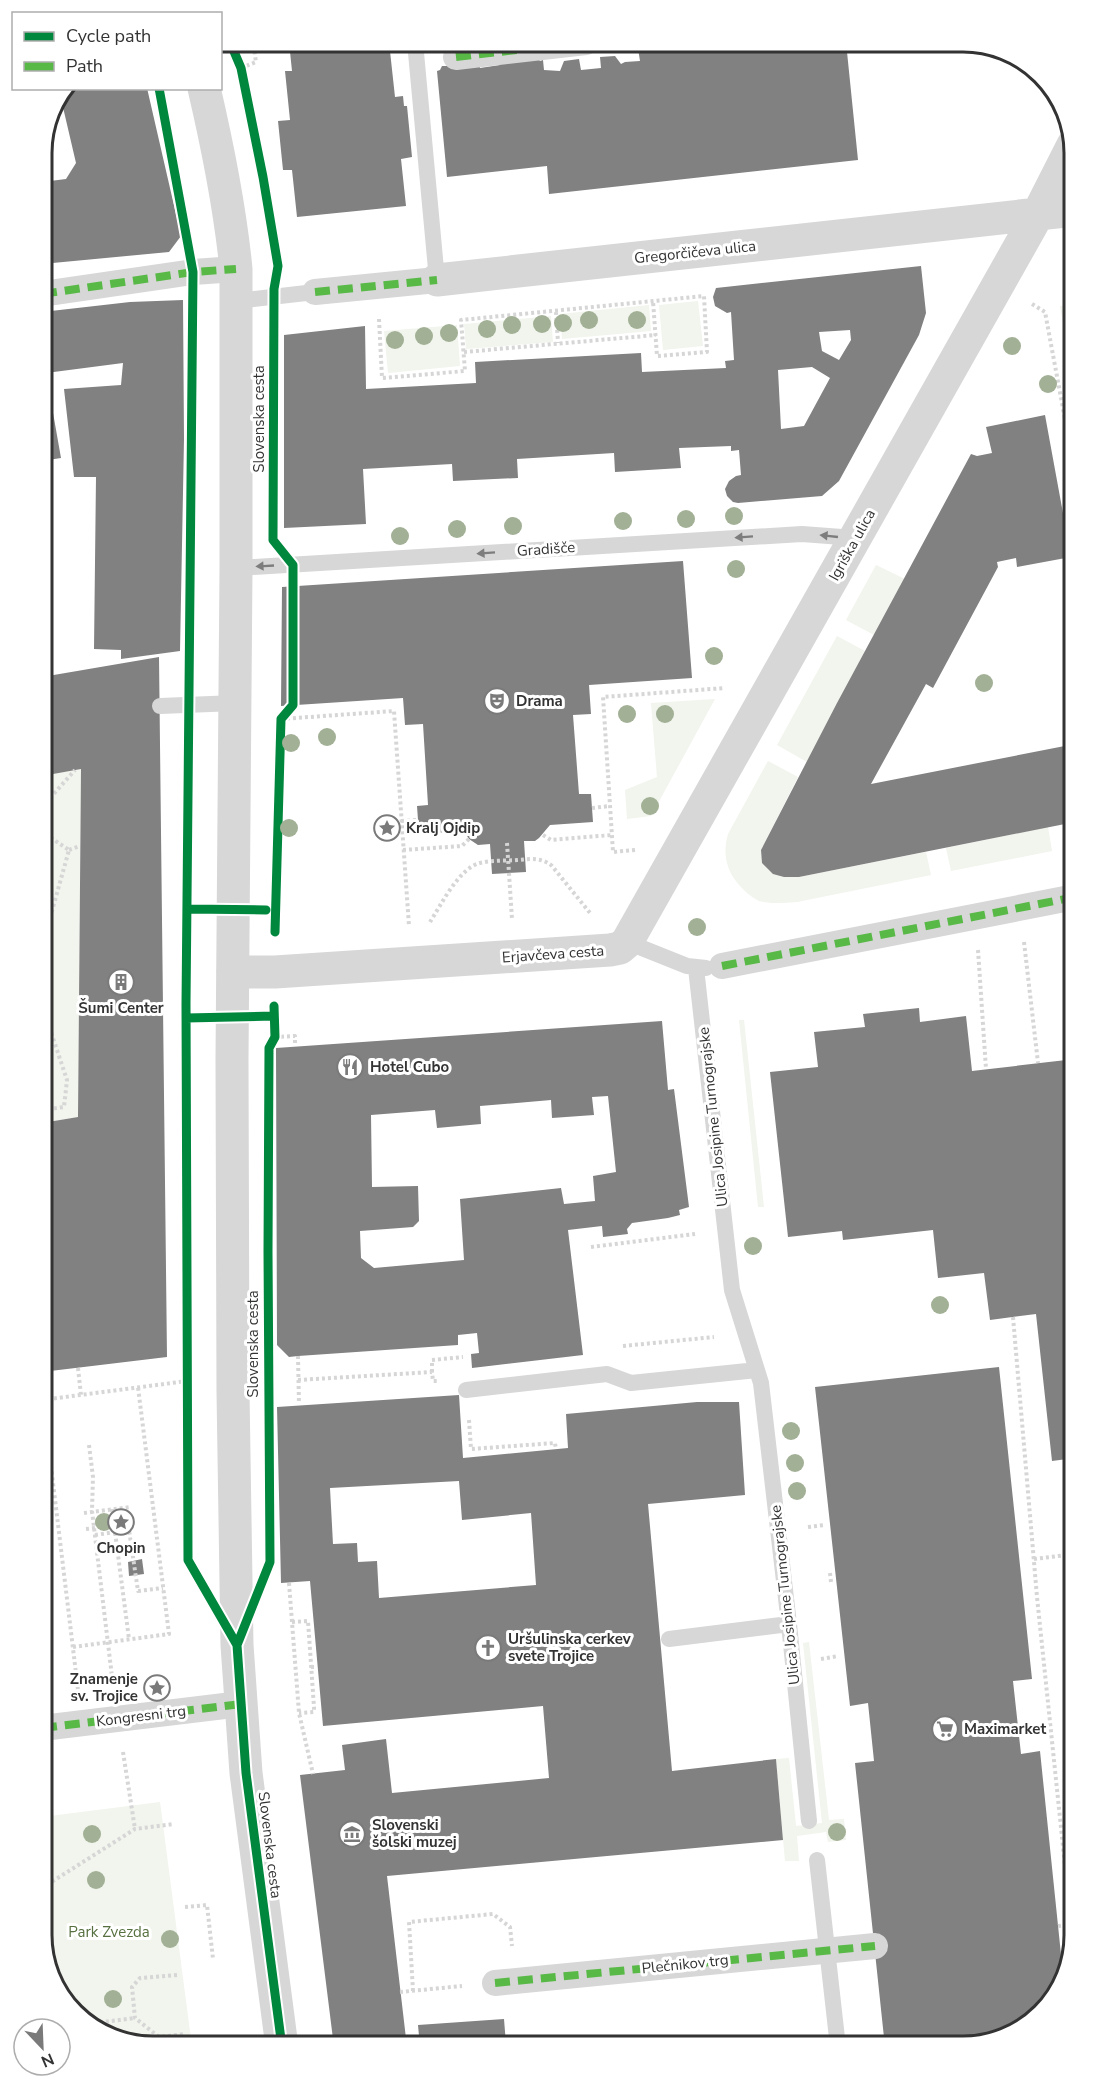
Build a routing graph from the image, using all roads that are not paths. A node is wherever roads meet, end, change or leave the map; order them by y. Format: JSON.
{"nodes":[{"id":1,"x":417,"y":52,"type":"edge"},
{"id":2,"x":472,"y":52,"type":"edge"},
{"id":3,"x":456,"y":57,"type":"dead end"},
{"id":4,"x":204,"y":90,"type":"edge"},
{"id":5,"x":1064,"y":163,"type":"edge"},
{"id":6,"x":1064,"y":211,"type":"edge"},
{"id":7,"x":1038,"y":214,"type":"junction"},
{"id":8,"x":236,"y":269,"type":"junction"},
{"id":9,"x":437,"y":280,"type":"junction"},
{"id":10,"x":53,"y":292,"type":"edge"},
{"id":11,"x":315,"y":292,"type":"joint"},
{"id":12,"x":236,"y":301,"type":"junction"},
{"id":13,"x":855,"y":538,"type":"junction"},
{"id":14,"x":237,"y":568,"type":"junction"},
{"id":15,"x":236,"y":703,"type":"junction"},
{"id":16,"x":160,"y":706,"type":"dead end"},
{"id":17,"x":1064,"y":899,"type":"edge"},
{"id":18,"x":627,"y":942,"type":"junction"},
{"id":19,"x":722,"y":966,"type":"joint"},
{"id":20,"x":696,"y":968,"type":"junction"},
{"id":21,"x":233,"y":972,"type":"junction"},
{"id":22,"x":757,"y":1370,"type":"junction"},
{"id":23,"x":466,"y":1390,"type":"dead end"},
{"id":24,"x":789,"y":1624,"type":"junction"},
{"id":25,"x":669,"y":1639,"type":"dead end"},
{"id":26,"x":241,"y":1704,"type":"junction"},
{"id":27,"x":52,"y":1727,"type":"edge"},
{"id":28,"x":809,"y":1821,"type":"dead end"},
{"id":29,"x":817,"y":1860,"type":"dead end"},
{"id":30,"x":875,"y":1946,"type":"dead end"},
{"id":31,"x":827,"y":1950,"type":"junction"},
{"id":32,"x":506,"y":1982,"type":"road end"},
{"id":33,"x":281,"y":2036,"type":"edge"},
{"id":34,"x":837,"y":2036,"type":"edge"}],
"edges":[{"from":1,"to":9,"type":"lane"},
{"from":2,"to":3,"type":"street"},
{"from":4,"to":8,"type":"street","name":"Slovenska cesta"},
{"from":5,"to":7,"type":"street","name":"Igriška ulica"},
{"from":6,"to":7,"type":"street","name":"Gregorčičeva ulica"},
{"from":7,"to":9,"type":"street","name":"Gregorčičeva ulica"},
{"from":7,"to":13,"type":"street","name":"Igriška ulica"},
{"from":8,"to":10,"type":"street"},
{"from":8,"to":12,"type":"street","name":"Slovenska cesta"},
{"from":9,"to":11,"type":"street","name":"Gregorčičeva ulica"},
{"from":11,"to":12,"type":"lane"},
{"from":12,"to":14,"type":"street","name":"Slovenska cesta"},
{"from":13,"to":14,"type":"lane","name":"Gradišče","one_way":true},
{"from":13,"to":18,"type":"street","name":"Igriška ulica"},
{"from":14,"to":15,"type":"street","name":"Slovenska cesta"},
{"from":15,"to":16,"type":"lane"},
{"from":15,"to":21,"type":"street","name":"Slovenska cesta"},
{"from":17,"to":19,"type":"street"},
{"from":18,"to":20,"type":"lane"},
{"from":18,"to":21,"type":"street","name":"Erjavčeva cesta"},
{"from":19,"to":20,"type":"lane"},
{"from":20,"to":22,"type":"lane","name":"Ulica Josipine Turnograjske"},
{"from":21,"to":26,"type":"street","name":"Slovenska cesta"},
{"from":22,"to":23,"type":"lane"},
{"from":22,"to":24,"type":"lane","name":"Ulica Josipine Turnograjske"},
{"from":24,"to":25,"type":"lane"},
{"from":24,"to":28,"type":"lane","name":"Ulica Josipine Turnograjske"},
{"from":26,"to":27,"type":"street","name":"Kongresni trg"},
{"from":26,"to":33,"type":"street","name":"Slovenska cesta"},
{"from":29,"to":31,"type":"lane"},
{"from":30,"to":31,"type":"street","name":"Plečnikov trg"},
{"from":31,"to":32,"type":"street","name":"Plečnikov trg"},
{"from":31,"to":34,"type":"lane"}]}
